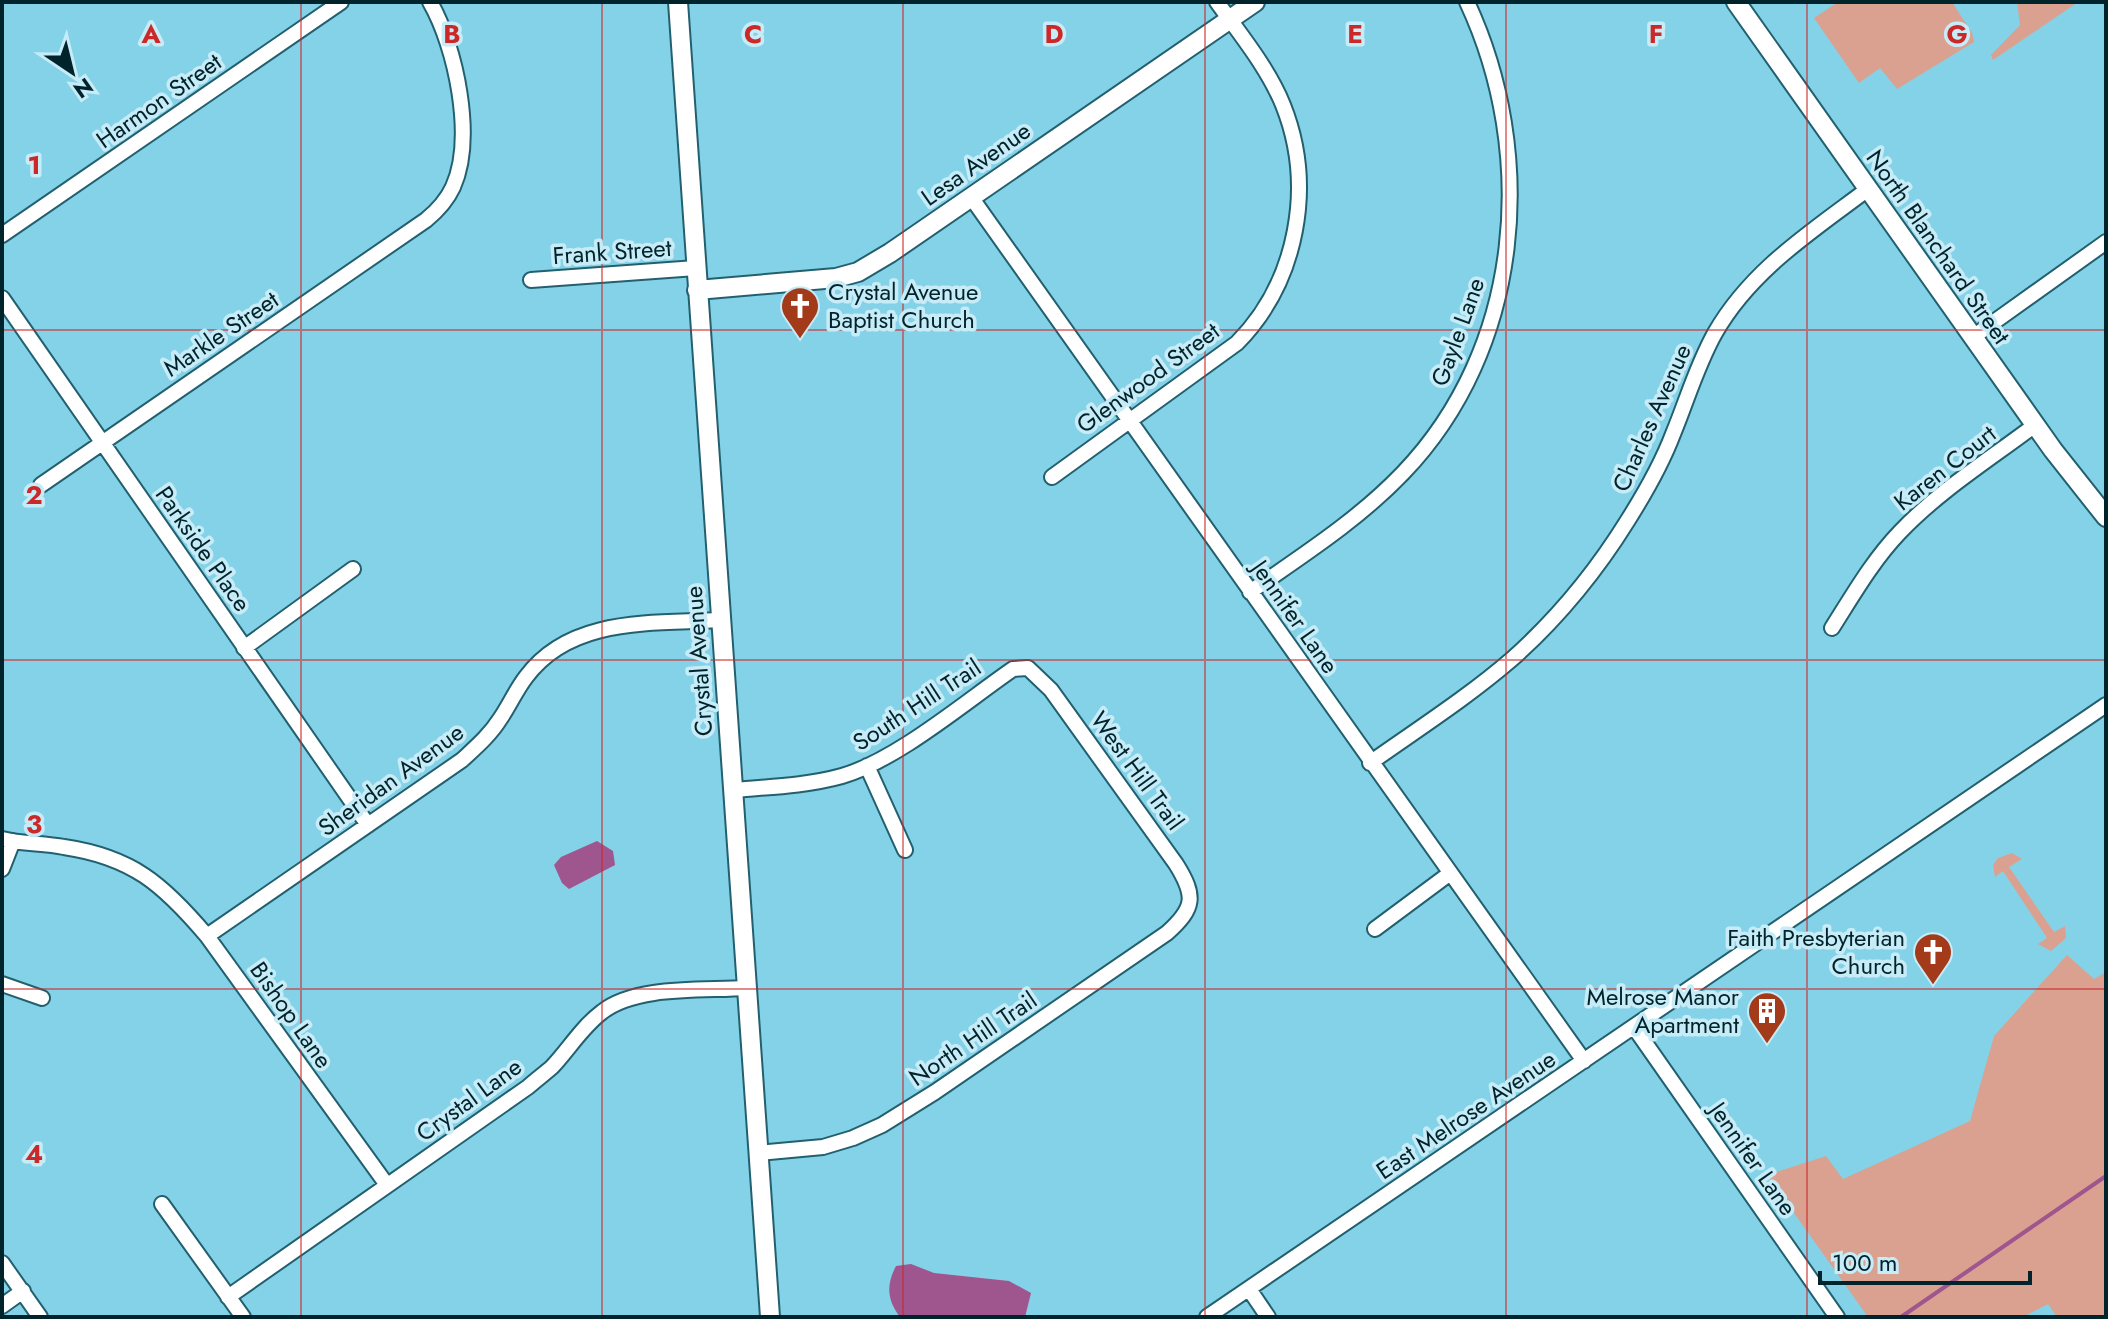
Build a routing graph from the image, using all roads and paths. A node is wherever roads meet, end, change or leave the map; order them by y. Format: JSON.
{"nodes":[{"id":1,"x":341,"y":2,"type":"edge"},
{"id":2,"x":430,"y":2,"type":"edge"},
{"id":3,"x":678,"y":2,"type":"edge"},
{"id":4,"x":1217,"y":2,"type":"edge"},
{"id":5,"x":1255,"y":2,"type":"edge"},
{"id":6,"x":1467,"y":2,"type":"edge"},
{"id":7,"x":1736,"y":2,"type":"edge"},
{"id":8,"x":1229,"y":19,"type":"junction"},
{"id":9,"x":1868,"y":189,"type":"junction"},
{"id":10,"x":971,"y":197,"type":"junction"},
{"id":11,"x":2,"y":235,"type":"edge"},
{"id":12,"x":2106,"y":242,"type":"edge"},
{"id":13,"x":696,"y":268,"type":"junction"},
{"id":14,"x":531,"y":280,"type":"dead end"},
{"id":15,"x":697,"y":290,"type":"junction"},
{"id":16,"x":2,"y":298,"type":"edge"},
{"id":17,"x":1973,"y":337,"type":"junction"},
{"id":18,"x":1128,"y":421,"type":"junction"},
{"id":19,"x":2035,"y":425,"type":"junction"},
{"id":20,"x":102,"y":444,"type":"junction"},
{"id":21,"x":1052,"y":477,"type":"dead end"},
{"id":22,"x":41,"y":485,"type":"dead end"},
{"id":23,"x":2106,"y":517,"type":"edge"},
{"id":24,"x":353,"y":569,"type":"dead end"},
{"id":25,"x":1250,"y":592,"type":"junction"},
{"id":26,"x":720,"y":620,"type":"junction"},
{"id":27,"x":1832,"y":628,"type":"dead end"},
{"id":28,"x":244,"y":648,"type":"junction"},
{"id":29,"x":1028,"y":668,"type":"joint"},
{"id":30,"x":2106,"y":705,"type":"edge"},
{"id":31,"x":1370,"y":763,"type":"junction"},
{"id":32,"x":867,"y":766,"type":"junction"},
{"id":33,"x":732,"y":790,"type":"junction"},
{"id":34,"x":368,"y":825,"type":"junction"},
{"id":35,"x":7,"y":840,"type":"edge"},
{"id":36,"x":905,"y":850,"type":"dead end"},
{"id":37,"x":2,"y":869,"type":"edge"},
{"id":38,"x":1449,"y":874,"type":"junction"},
{"id":39,"x":1188,"y":910,"type":"joint"},
{"id":40,"x":1375,"y":929,"type":"dead end"},
{"id":41,"x":207,"y":936,"type":"junction"},
{"id":42,"x":2,"y":984,"type":"edge"},
{"id":43,"x":746,"y":988,"type":"junction"},
{"id":44,"x":42,"y":998,"type":"dead end"},
{"id":45,"x":1634,"y":1027,"type":"junction"},
{"id":46,"x":1584,"y":1061,"type":"junction"},
{"id":47,"x":758,"y":1153,"type":"junction"},
{"id":48,"x":387,"y":1185,"type":"junction"},
{"id":49,"x":162,"y":1204,"type":"dead end"},
{"id":50,"x":2,"y":1263,"type":"edge"},
{"id":51,"x":1249,"y":1289,"type":"junction"},
{"id":52,"x":23,"y":1291,"type":"junction"},
{"id":53,"x":228,"y":1297,"type":"junction"},
{"id":54,"x":2,"y":1306,"type":"edge"},
{"id":55,"x":40,"y":1317,"type":"edge"},
{"id":56,"x":243,"y":1317,"type":"edge"},
{"id":57,"x":770,"y":1317,"type":"edge"},
{"id":58,"x":1207,"y":1317,"type":"edge"},
{"id":59,"x":1268,"y":1317,"type":"edge"},
{"id":60,"x":1837,"y":1317,"type":"edge"}],
"edges":[{"from":1,"to":11,"type":"street","name":"Harmon Street"},
{"from":2,"to":20,"type":"street","name":"Markle Street"},
{"from":3,"to":13,"type":"street","name":"Crystal Avenue"},
{"from":4,"to":8,"type":"street","name":"Glenwood Street"},
{"from":5,"to":8,"type":"street","name":"Lesa Avenue"},
{"from":6,"to":25,"type":"street","name":"Gayle Lane"},
{"from":7,"to":9,"type":"street","name":"North Blanchard Street"},
{"from":8,"to":10,"type":"street","name":"Lesa Avenue"},
{"from":8,"to":18,"type":"street","name":"Glenwood Street"},
{"from":9,"to":17,"type":"street","name":"North Blanchard Street"},
{"from":9,"to":31,"type":"street","name":"Charles Avenue"},
{"from":10,"to":15,"type":"street","name":"Lesa Avenue"},
{"from":10,"to":18,"type":"street","name":"Jennifer Lane"},
{"from":12,"to":17,"type":"street"},
{"from":13,"to":14,"type":"street","name":"Frank Street"},
{"from":13,"to":15,"type":"street","name":"Crystal Avenue"},
{"from":15,"to":26,"type":"street","name":"Crystal Avenue"},
{"from":16,"to":20,"type":"street","name":"Parkside Place"},
{"from":17,"to":19,"type":"street","name":"North Blanchard Street"},
{"from":18,"to":21,"type":"street","name":"Glenwood Street"},
{"from":18,"to":25,"type":"street","name":"Jennifer Lane"},
{"from":19,"to":23,"type":"street","name":"North Blanchard Street"},
{"from":19,"to":27,"type":"street","name":"Karen Court"},
{"from":20,"to":22,"type":"street","name":"Markle Street"},
{"from":20,"to":28,"type":"street","name":"Parkside Place"},
{"from":24,"to":28,"type":"street"},
{"from":25,"to":31,"type":"street","name":"Jennifer Lane"},
{"from":26,"to":33,"type":"street","name":"Crystal Avenue"},
{"from":26,"to":34,"type":"street","name":"Sheridan Avenue"},
{"from":28,"to":34,"type":"street","name":"Parkside Place"},
{"from":29,"to":32,"type":"street","name":"South Hill Trail"},
{"from":29,"to":39,"type":"street","name":"West Hill Trail"},
{"from":30,"to":45,"type":"street","name":"East Melrose Avenue"},
{"from":31,"to":38,"type":"street","name":"Jennifer Lane"},
{"from":32,"to":33,"type":"street","name":"South Hill Trail"},
{"from":32,"to":36,"type":"street"},
{"from":33,"to":43,"type":"street","name":"Crystal Avenue"},
{"from":34,"to":41,"type":"street","name":"Sheridan Avenue"},
{"from":35,"to":37,"type":"street"},
{"from":35,"to":41,"type":"street","name":"Bishop Lane"},
{"from":38,"to":40,"type":"street"},
{"from":38,"to":46,"type":"street","name":"Jennifer Lane"},
{"from":39,"to":47,"type":"street","name":"North Hill Trail"},
{"from":41,"to":48,"type":"street","name":"Bishop Lane"},
{"from":42,"to":44,"type":"street"},
{"from":43,"to":47,"type":"street","name":"Crystal Avenue"},
{"from":43,"to":48,"type":"street","name":"Crystal Lane"},
{"from":45,"to":46,"type":"street","name":"East Melrose Avenue"},
{"from":45,"to":60,"type":"street","name":"Jennifer Lane"},
{"from":46,"to":51,"type":"street","name":"East Melrose Avenue"},
{"from":47,"to":57,"type":"street","name":"Crystal Avenue"},
{"from":48,"to":53,"type":"street","name":"Crystal Lane"},
{"from":49,"to":53,"type":"street"},
{"from":50,"to":52,"type":"street"},
{"from":51,"to":58,"type":"street","name":"East Melrose Avenue"},
{"from":51,"to":59,"type":"street"},
{"from":52,"to":54,"type":"street"},
{"from":52,"to":55,"type":"street"},
{"from":53,"to":56,"type":"street"}]}
